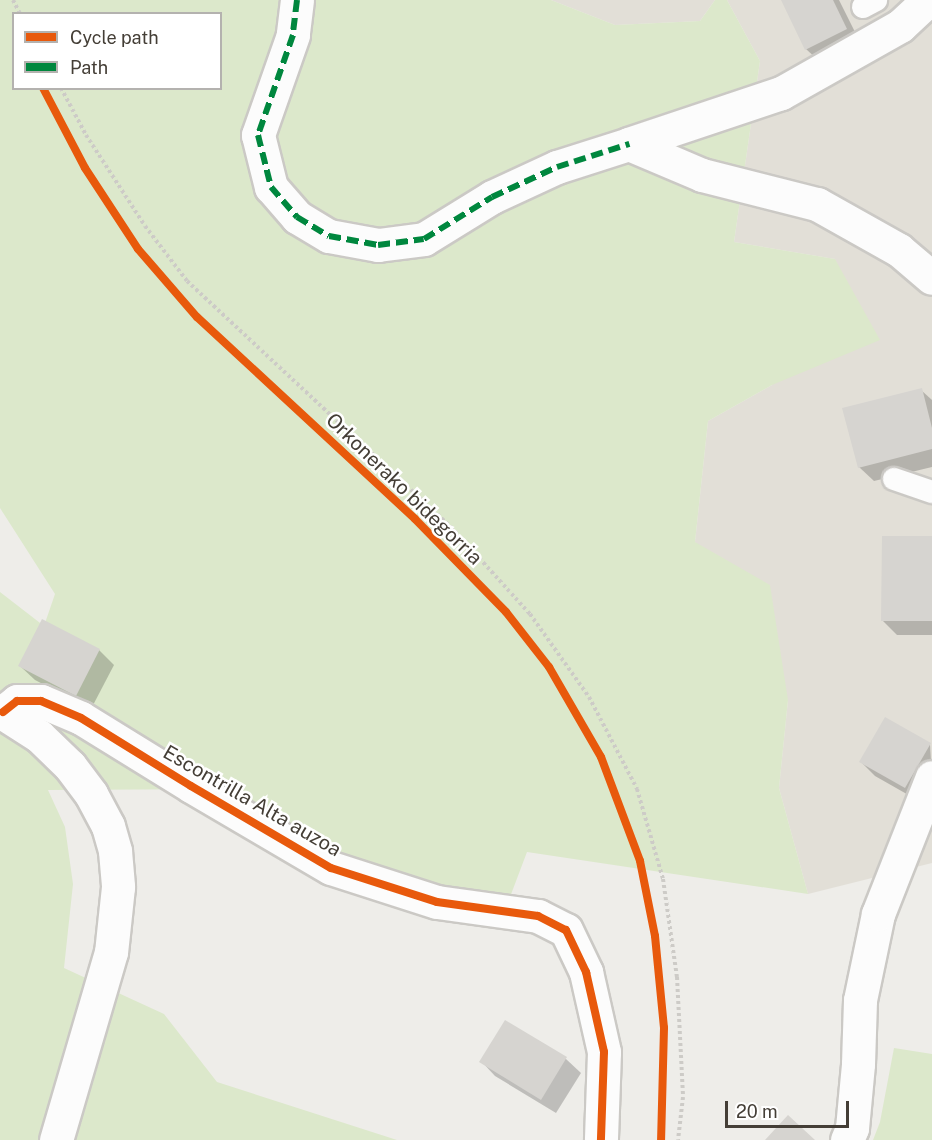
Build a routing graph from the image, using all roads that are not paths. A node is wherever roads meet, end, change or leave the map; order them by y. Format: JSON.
{"nodes":[{"id":1,"x":297,"y":0,"type":"edge"},
{"id":2,"x":928,"y":0,"type":"edge"},
{"id":3,"x":629,"y":144,"type":"junction"},
{"id":4,"x":932,"y":278,"type":"edge"},
{"id":5,"x":894,"y":478,"type":"dead end"},
{"id":6,"x":932,"y":492,"type":"edge"},
{"id":7,"x":1,"y":712,"type":"edge"},
{"id":8,"x":932,"y":777,"type":"edge"},
{"id":9,"x":56,"y":1140,"type":"edge"},
{"id":10,"x":601,"y":1140,"type":"edge"},
{"id":11,"x":847,"y":1140,"type":"edge"}],
"edges":[{"from":1,"to":3,"type":"street"},
{"from":2,"to":3,"type":"street"},
{"from":3,"to":4,"type":"street"},
{"from":5,"to":6,"type":"lane"},
{"from":7,"to":9,"type":"street","name":"Escontrilla Alta auzoa"},
{"from":7,"to":10,"type":"street","name":"Escontrilla Alta auzoa"},
{"from":8,"to":11,"type":"street"}]}
